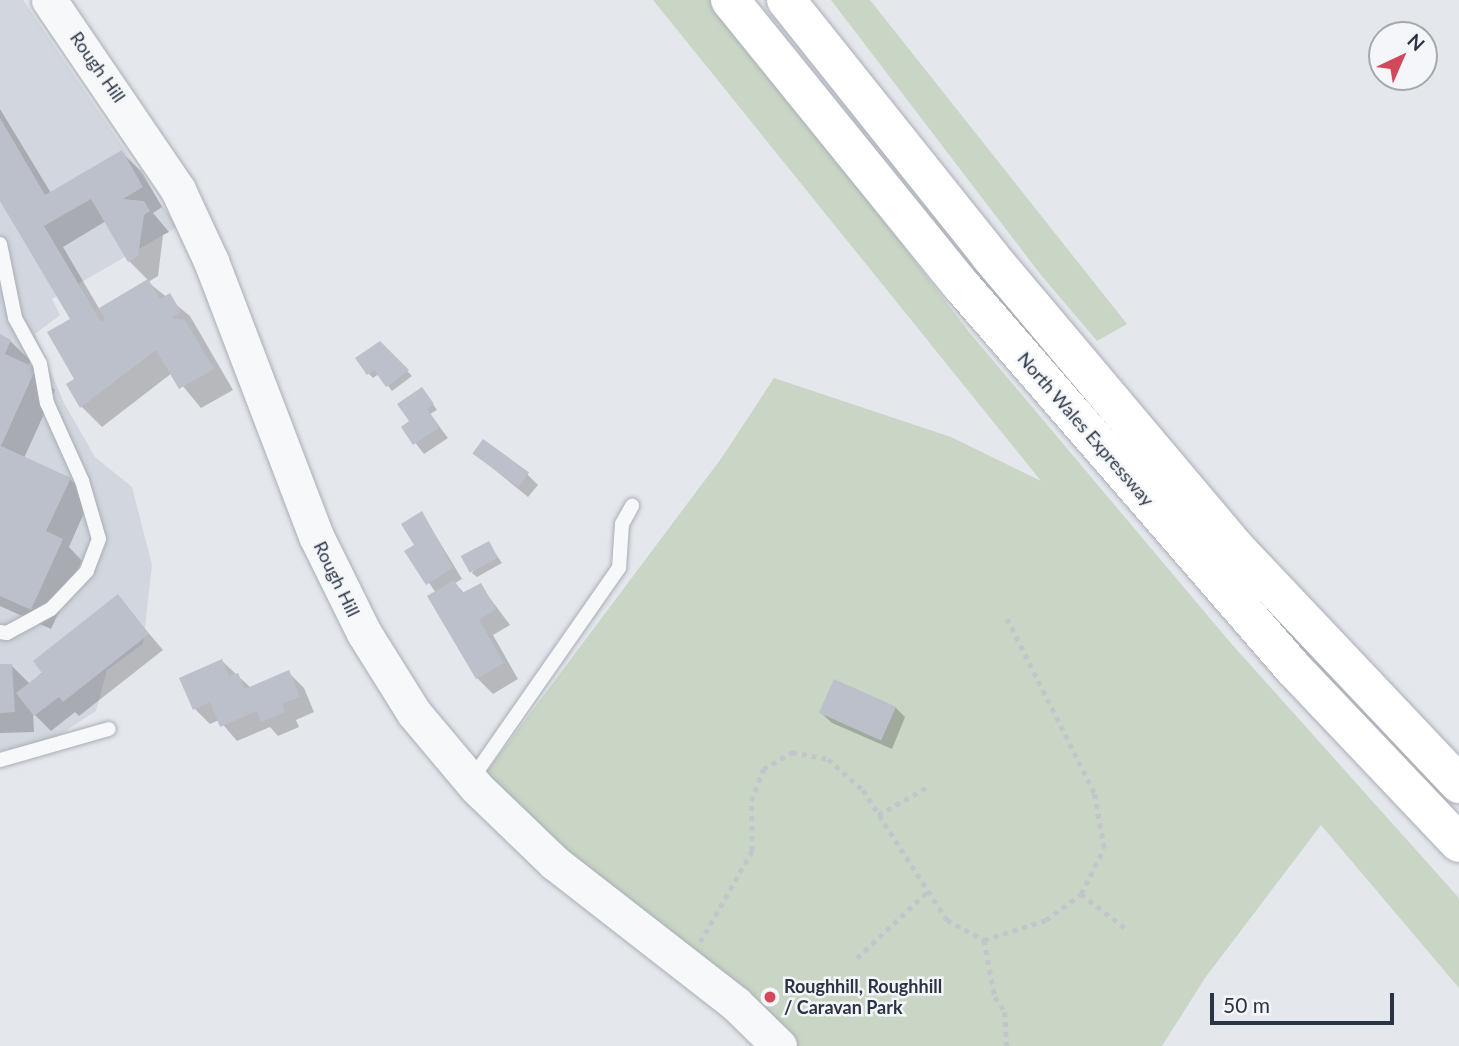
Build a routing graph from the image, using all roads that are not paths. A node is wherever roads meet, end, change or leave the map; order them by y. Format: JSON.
{"nodes":[{"id":1,"x":50,"y":0,"type":"edge"},
{"id":2,"x":730,"y":0,"type":"edge"},
{"id":3,"x":786,"y":0,"type":"edge"},
{"id":4,"x":0,"y":244,"type":"edge"},
{"id":5,"x":632,"y":506,"type":"dead end"},
{"id":6,"x":0,"y":632,"type":"edge"},
{"id":7,"x":1293,"y":668,"type":"junction"},
{"id":8,"x":109,"y":730,"type":"dead end"},
{"id":9,"x":0,"y":760,"type":"edge"},
{"id":10,"x":471,"y":781,"type":"junction"},
{"id":11,"x":1459,"y":784,"type":"edge"},
{"id":12,"x":1459,"y":843,"type":"edge"},
{"id":13,"x":1459,"y":870,"type":"edge"},
{"id":14,"x":779,"y":1046,"type":"edge"}],
"edges":[{"from":1,"to":10,"type":"street","name":"Rough Hill"},
{"from":2,"to":7,"type":"highway","name":"North Wales Expressway"},
{"from":3,"to":11,"type":"highway","name":"North Wales Expressway"},
{"from":4,"to":6,"type":"lane"},
{"from":5,"to":10,"type":"lane"},
{"from":7,"to":12,"type":"highway","name":"North Wales Expressway"},
{"from":7,"to":13,"type":"highway"},
{"from":8,"to":9,"type":"lane"},
{"from":10,"to":14,"type":"street","name":"Rough Hill"}]}
